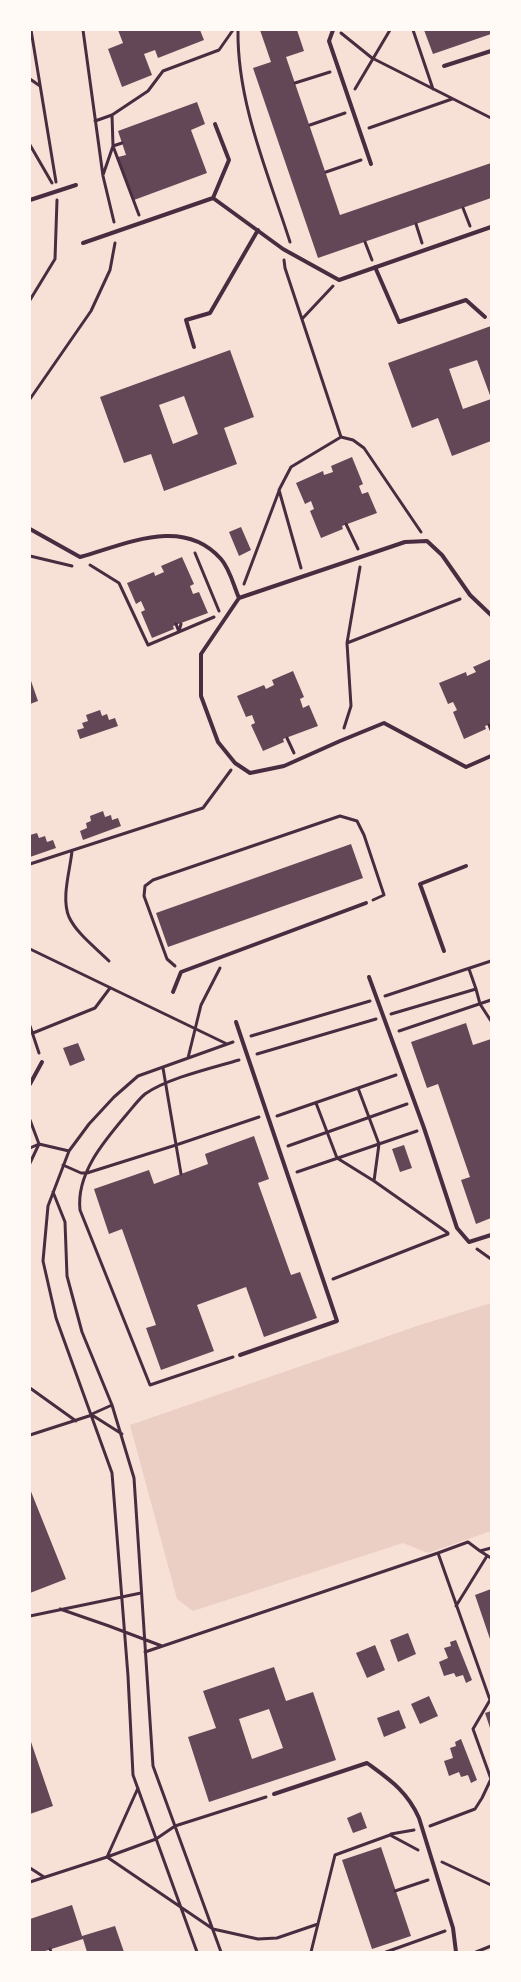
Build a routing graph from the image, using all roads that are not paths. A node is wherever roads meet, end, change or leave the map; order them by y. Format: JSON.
{"nodes":[{"id":1,"x":333,"y":30,"type":"edge"},
{"id":2,"x":491,"y":51,"type":"edge"},
{"id":3,"x":444,"y":66,"type":"dead end"},
{"id":4,"x":214,"y":124,"type":"dead end"},
{"id":5,"x":371,"y":164,"type":"dead end"},
{"id":6,"x":76,"y":185,"type":"dead end"},
{"id":7,"x":213,"y":198,"type":"junction"},
{"id":8,"x":30,"y":200,"type":"edge"},
{"id":9,"x":491,"y":227,"type":"edge"},
{"id":10,"x":258,"y":230,"type":"junction"},
{"id":11,"x":83,"y":243,"type":"dead end"},
{"id":12,"x":375,"y":268,"type":"junction"},
{"id":13,"x":485,"y":317,"type":"dead end"},
{"id":14,"x":194,"y":347,"type":"dead end"},
{"id":15,"x":30,"y":529,"type":"edge"},
{"id":16,"x":238,"y":598,"type":"junction"},
{"id":17,"x":491,"y":615,"type":"edge"},
{"id":18,"x":491,"y":756,"type":"edge"},
{"id":19,"x":466,"y":866,"type":"dead end"},
{"id":20,"x":366,"y":903,"type":"road end"},
{"id":21,"x":444,"y":951,"type":"dead end"},
{"id":22,"x":368,"y":976,"type":"dead end"},
{"id":23,"x":173,"y":992,"type":"dead end"},
{"id":24,"x":236,"y":1022,"type":"dead end"},
{"id":25,"x":42,"y":1062,"type":"road end"},
{"id":26,"x":30,"y":1084,"type":"edge"},
{"id":27,"x":491,"y":1235,"type":"edge"},
{"id":28,"x":240,"y":1355,"type":"road end"},
{"id":29,"x":274,"y":1794,"type":"road end"},
{"id":30,"x":456,"y":1952,"type":"edge"}],
"edges":[{"from":1,"to":5,"type":"lane"},
{"from":2,"to":3,"type":"lane"},
{"from":4,"to":7,"type":"lane"},
{"from":6,"to":8,"type":"lane"},
{"from":7,"to":10,"type":"lane"},
{"from":7,"to":11,"type":"lane"},
{"from":9,"to":12,"type":"lane"},
{"from":10,"to":12,"type":"lane"},
{"from":10,"to":14,"type":"lane"},
{"from":12,"to":13,"type":"lane"},
{"from":15,"to":16,"type":"lane"},
{"from":16,"to":17,"type":"lane"},
{"from":16,"to":18,"type":"lane"},
{"from":19,"to":21,"type":"lane"},
{"from":20,"to":23,"type":"lane"},
{"from":22,"to":27,"type":"lane"},
{"from":24,"to":28,"type":"lane"},
{"from":25,"to":26,"type":"lane"},
{"from":29,"to":30,"type":"lane"}]}
